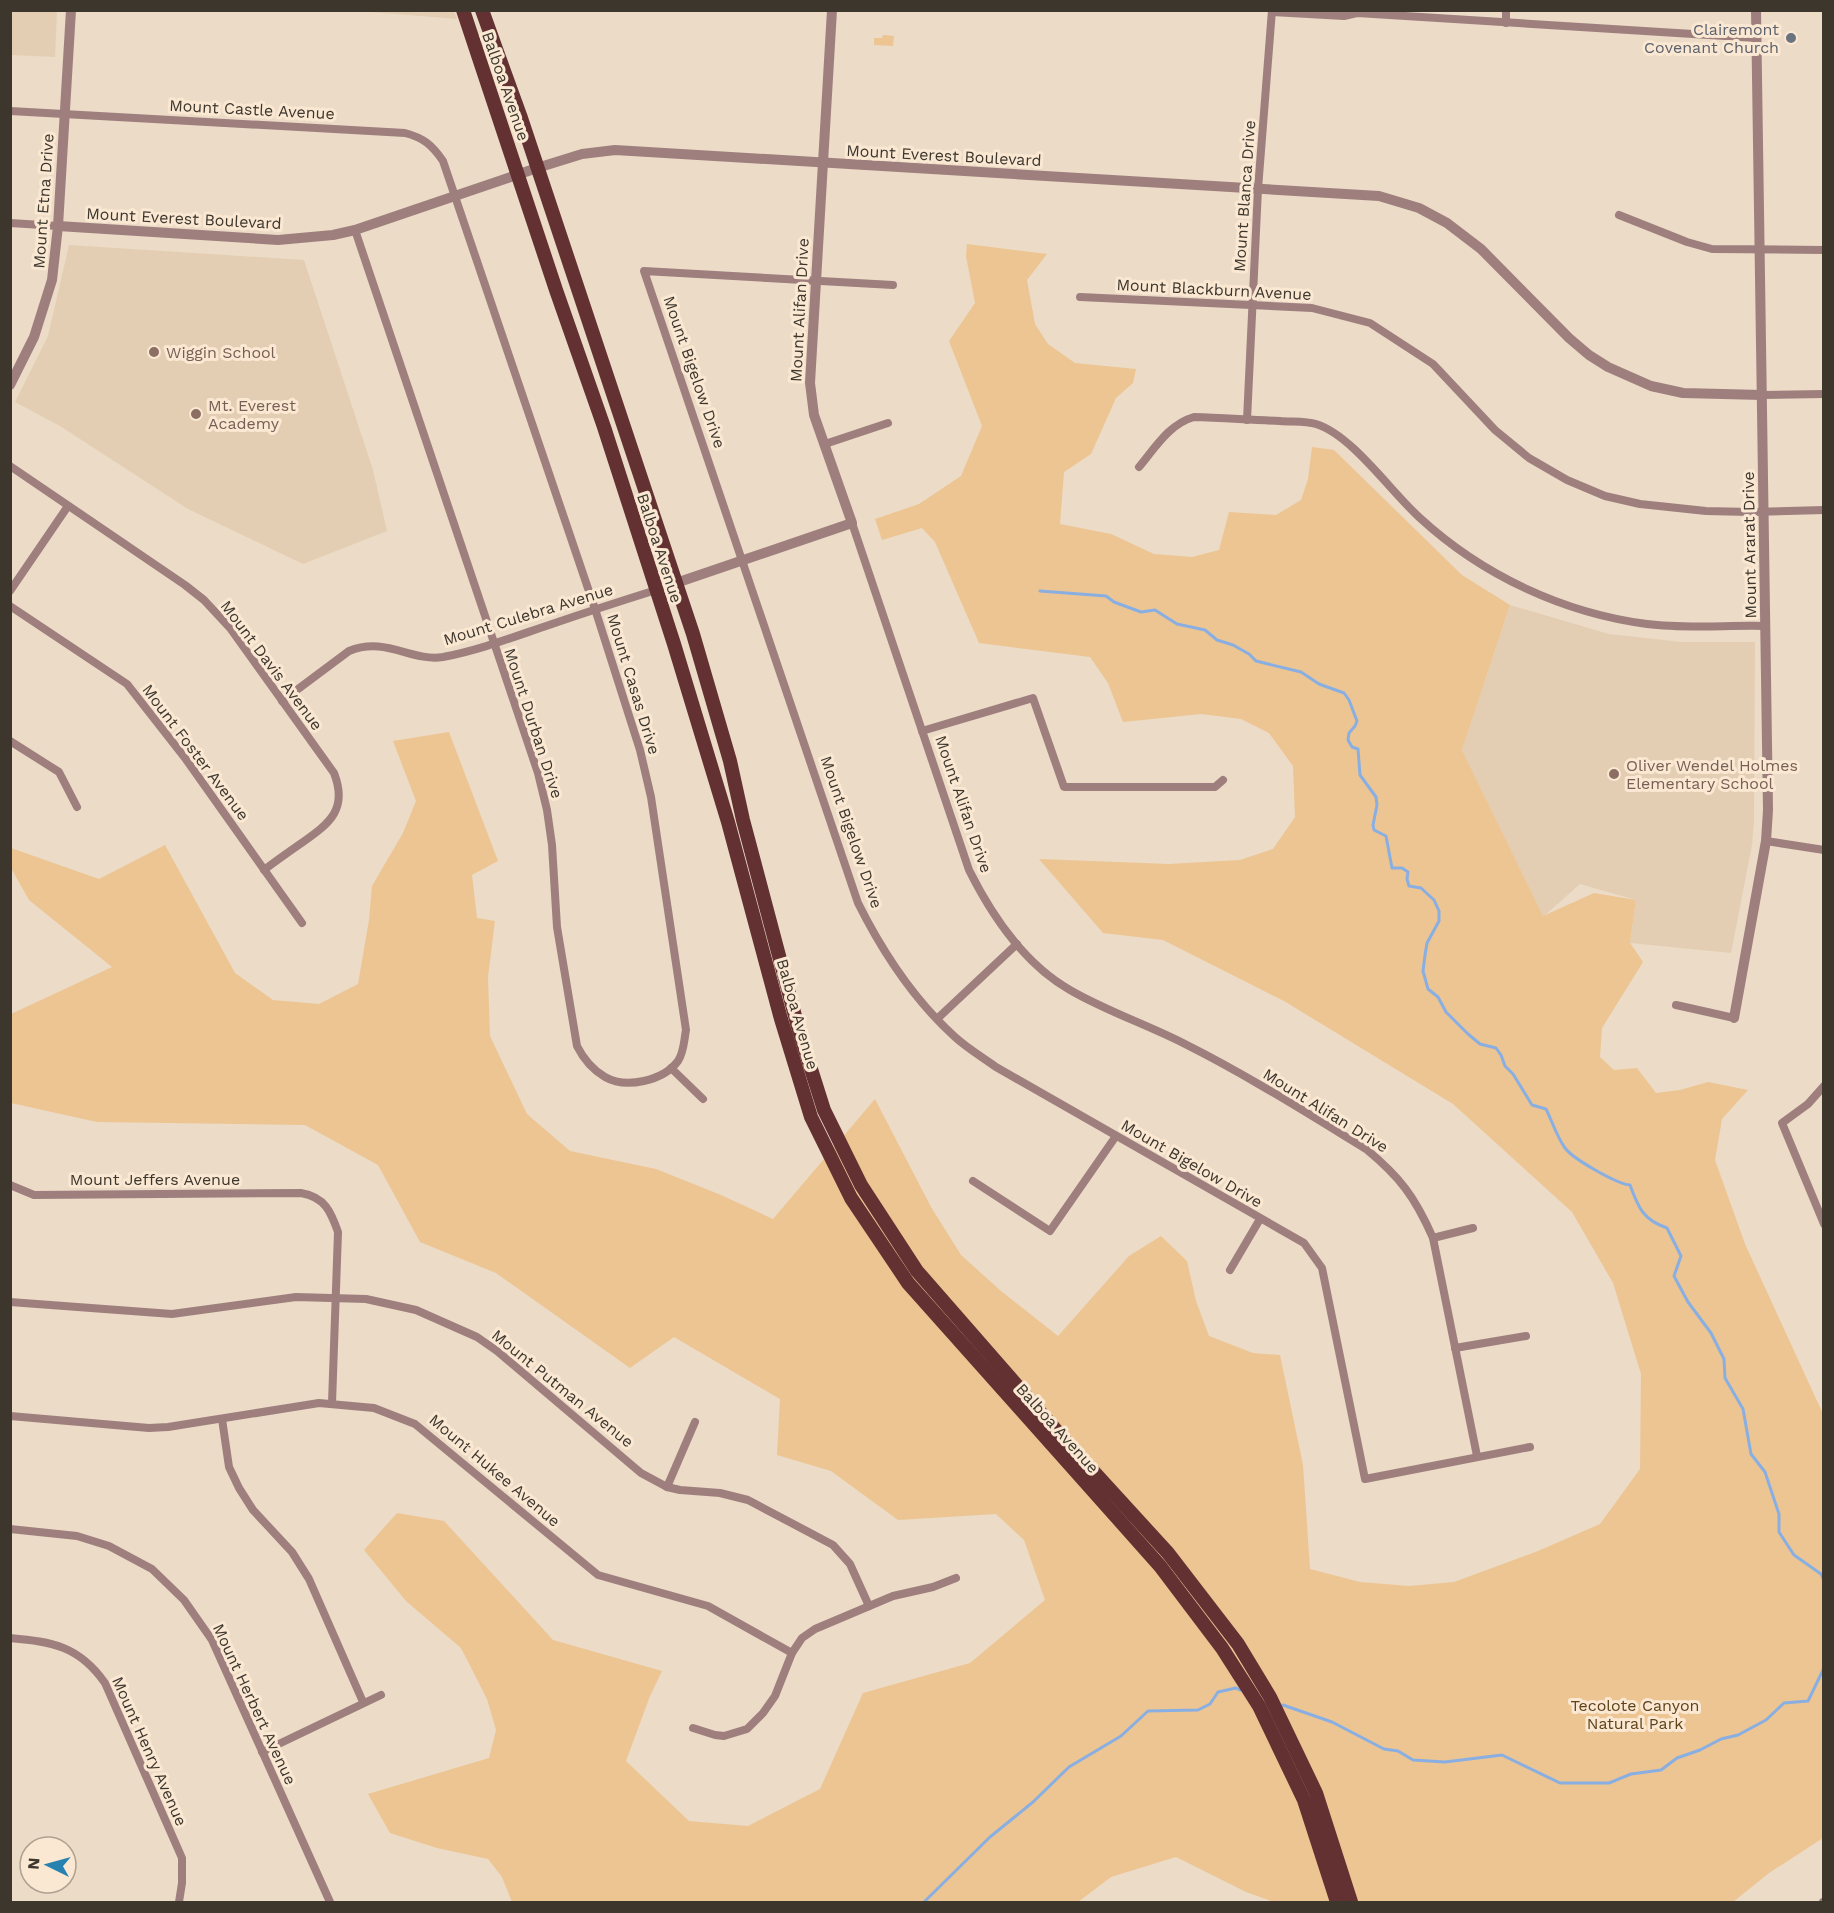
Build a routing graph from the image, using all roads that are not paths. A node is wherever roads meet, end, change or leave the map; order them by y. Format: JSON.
{"nodes":[{"id":1,"x":71,"y":10,"type":"edge"},
{"id":2,"x":463,"y":10,"type":"edge"},
{"id":3,"x":482,"y":10,"type":"edge"},
{"id":4,"x":832,"y":10,"type":"edge"},
{"id":5,"x":1506,"y":10,"type":"edge"},
{"id":6,"x":1756,"y":10,"type":"edge"},
{"id":7,"x":1272,"y":11,"type":"edge"},
{"id":8,"x":1394,"y":13,"type":"edge"},
{"id":9,"x":1506,"y":23,"type":"junction"},
{"id":10,"x":1757,"y":38,"type":"junction"},
{"id":11,"x":10,"y":111,"type":"edge"},
{"id":12,"x":64,"y":114,"type":"junction"},
{"id":13,"x":822,"y":163,"type":"junction"},
{"id":14,"x":537,"y":168,"type":"junction"},
{"id":15,"x":518,"y":174,"type":"junction"},
{"id":16,"x":1258,"y":189,"type":"junction"},
{"id":17,"x":454,"y":196,"type":"junction"},
{"id":18,"x":1619,"y":215,"type":"dead end"},
{"id":19,"x":10,"y":223,"type":"edge"},
{"id":20,"x":58,"y":226,"type":"junction"},
{"id":21,"x":355,"y":230,"type":"junction"},
{"id":22,"x":1760,"y":250,"type":"junction"},
{"id":23,"x":1824,"y":250,"type":"edge"},
{"id":24,"x":815,"y":280,"type":"junction"},
{"id":25,"x":893,"y":285,"type":"dead end"},
{"id":26,"x":1080,"y":297,"type":"dead end"},
{"id":27,"x":1252,"y":307,"type":"junction"},
{"id":28,"x":10,"y":385,"type":"edge"},
{"id":29,"x":1824,"y":394,"type":"edge"},
{"id":30,"x":1762,"y":395,"type":"junction"},
{"id":31,"x":1247,"y":420,"type":"junction"},
{"id":32,"x":888,"y":423,"type":"dead end"},
{"id":33,"x":825,"y":444,"type":"junction"},
{"id":34,"x":10,"y":466,"type":"edge"},
{"id":35,"x":1139,"y":466,"type":"dead end"},
{"id":36,"x":68,"y":507,"type":"junction"},
{"id":37,"x":1824,"y":510,"type":"edge"},
{"id":38,"x":1764,"y":512,"type":"junction"},
{"id":39,"x":852,"y":523,"type":"junction"},
{"id":40,"x":646,"y":560,"type":"junction"},
{"id":41,"x":744,"y":560,"type":"junction"},
{"id":42,"x":676,"y":583,"type":"junction"},
{"id":43,"x":656,"y":590,"type":"junction"},
{"id":44,"x":10,"y":591,"type":"edge"},
{"id":45,"x":10,"y":606,"type":"edge"},
{"id":46,"x":595,"y":609,"type":"junction"},
{"id":47,"x":1765,"y":626,"type":"junction"},
{"id":48,"x":693,"y":634,"type":"junction"},
{"id":49,"x":493,"y":644,"type":"junction"},
{"id":50,"x":282,"y":701,"type":"junction"},
{"id":51,"x":922,"y":731,"type":"junction"},
{"id":52,"x":10,"y":741,"type":"edge"},
{"id":53,"x":1223,"y":780,"type":"dead end"},
{"id":54,"x":77,"y":807,"type":"dead end"},
{"id":55,"x":1766,"y":841,"type":"junction"},
{"id":56,"x":1824,"y":850,"type":"edge"},
{"id":57,"x":264,"y":870,"type":"junction"},
{"id":58,"x":302,"y":923,"type":"dead end"},
{"id":59,"x":1017,"y":944,"type":"junction"},
{"id":60,"x":1676,"y":1005,"type":"dead end"},
{"id":61,"x":1734,"y":1018,"type":"joint"},
{"id":62,"x":937,"y":1019,"type":"junction"},
{"id":63,"x":671,"y":1068,"type":"junction"},
{"id":64,"x":1824,"y":1086,"type":"edge"},
{"id":65,"x":703,"y":1099,"type":"dead end"},
{"id":66,"x":1116,"y":1136,"type":"junction"},
{"id":67,"x":973,"y":1181,"type":"dead end"},
{"id":68,"x":10,"y":1185,"type":"edge"},
{"id":69,"x":1260,"y":1219,"type":"junction"},
{"id":70,"x":1823,"y":1220,"type":"edge"},
{"id":71,"x":1473,"y":1228,"type":"dead end"},
{"id":72,"x":1433,"y":1238,"type":"junction"},
{"id":73,"x":1230,"y":1270,"type":"dead end"},
{"id":74,"x":336,"y":1298,"type":"junction"},
{"id":75,"x":10,"y":1302,"type":"edge"},
{"id":76,"x":1526,"y":1336,"type":"dead end"},
{"id":77,"x":1455,"y":1348,"type":"junction"},
{"id":78,"x":332,"y":1403,"type":"junction"},
{"id":79,"x":10,"y":1416,"type":"edge"},
{"id":80,"x":222,"y":1419,"type":"junction"},
{"id":81,"x":695,"y":1422,"type":"dead end"},
{"id":82,"x":1530,"y":1448,"type":"dead end"},
{"id":83,"x":1477,"y":1456,"type":"junction"},
{"id":84,"x":668,"y":1487,"type":"junction"},
{"id":85,"x":10,"y":1529,"type":"edge"},
{"id":86,"x":956,"y":1578,"type":"dead end"},
{"id":87,"x":869,"y":1606,"type":"junction"},
{"id":88,"x":10,"y":1638,"type":"edge"},
{"id":89,"x":792,"y":1653,"type":"junction"},
{"id":90,"x":381,"y":1695,"type":"dead end"},
{"id":91,"x":363,"y":1702,"type":"junction"},
{"id":92,"x":693,"y":1728,"type":"dead end"},
{"id":93,"x":262,"y":1752,"type":"junction"},
{"id":94,"x":179,"y":1902,"type":"edge"},
{"id":95,"x":330,"y":1902,"type":"edge"},
{"id":96,"x":1337,"y":1902,"type":"edge"},
{"id":97,"x":1351,"y":1902,"type":"edge"}],
"edges":[{"from":1,"to":12,"type":"street","name":"Mount Etna Drive"},
{"from":2,"to":15,"type":"main road","name":"Balboa Avenue"},
{"from":3,"to":14,"type":"main road","name":"Balboa Avenue"},
{"from":4,"to":13,"type":"street","name":"Mount Alifan Drive"},
{"from":5,"to":9,"type":"street"},
{"from":6,"to":10,"type":"street","name":"Mount Ararat Drive"},
{"from":7,"to":8,"type":"street"},
{"from":7,"to":16,"type":"street","name":"Mount Blanca Drive"},
{"from":8,"to":9,"type":"street"},
{"from":9,"to":10,"type":"street"},
{"from":10,"to":22,"type":"street","name":"Mount Ararat Drive"},
{"from":11,"to":12,"type":"street","name":"Mount Castle Avenue"},
{"from":12,"to":17,"type":"street","name":"Mount Castle Avenue"},
{"from":12,"to":20,"type":"street","name":"Mount Etna Drive"},
{"from":13,"to":14,"type":"street","name":"Mount Everest Boulevard"},
{"from":13,"to":16,"type":"street","name":"Mount Everest Boulevard"},
{"from":13,"to":24,"type":"street","name":"Mount Alifan Drive"},
{"from":14,"to":15,"type":"street","name":"Mount Everest Boulevard"},
{"from":14,"to":42,"type":"main road","name":"Balboa Avenue"},
{"from":15,"to":17,"type":"street","name":"Mount Everest Boulevard"},
{"from":15,"to":40,"type":"main road","name":"Balboa Avenue"},
{"from":16,"to":27,"type":"street","name":"Mount Blanca Drive"},
{"from":16,"to":30,"type":"street","name":"Mount Everest Boulevard"},
{"from":17,"to":21,"type":"street","name":"Mount Everest Boulevard"},
{"from":17,"to":46,"type":"street","name":"Mount Casas Drive"},
{"from":18,"to":22,"type":"street"},
{"from":19,"to":20,"type":"street","name":"Mount Everest Boulevard"},
{"from":20,"to":21,"type":"street","name":"Mount Everest Boulevard"},
{"from":20,"to":28,"type":"street","name":"Mount Etna Drive"},
{"from":21,"to":49,"type":"street","name":"Mount Durban Drive"},
{"from":22,"to":23,"type":"street"},
{"from":22,"to":30,"type":"street","name":"Mount Ararat Drive"},
{"from":24,"to":25,"type":"street"},
{"from":24,"to":33,"type":"street","name":"Mount Alifan Drive"},
{"from":24,"to":41,"type":"street","name":"Mount Bigelow Drive"},
{"from":26,"to":27,"type":"street","name":"Mount Blackburn Avenue"},
{"from":27,"to":31,"type":"street","name":"Mount Blanca Drive"},
{"from":27,"to":38,"type":"street","name":"Mount Blackburn Avenue"},
{"from":29,"to":30,"type":"street","name":"Mount Everest Boulevard"},
{"from":30,"to":38,"type":"street","name":"Mount Ararat Drive"},
{"from":31,"to":35,"type":"street"},
{"from":31,"to":47,"type":"street"},
{"from":32,"to":33,"type":"street"},
{"from":33,"to":39,"type":"street","name":"Mount Alifan Drive"},
{"from":34,"to":36,"type":"street","name":"Mount Davis Avenue"},
{"from":36,"to":44,"type":"street"},
{"from":36,"to":50,"type":"street","name":"Mount Davis Avenue"},
{"from":37,"to":38,"type":"street","name":"Mount Blackburn Avenue"},
{"from":38,"to":47,"type":"street","name":"Mount Ararat Drive"},
{"from":39,"to":41,"type":"street"},
{"from":39,"to":51,"type":"street","name":"Mount Alifan Drive"},
{"from":40,"to":42,"type":"main road"},
{"from":40,"to":43,"type":"main road","name":"Balboa Avenue"},
{"from":41,"to":42,"type":"street"},
{"from":41,"to":62,"type":"street","name":"Mount Bigelow Drive"},
{"from":42,"to":48,"type":"main road","name":"Balboa Avenue"},
{"from":43,"to":46,"type":"street","name":"Mount Culebra Avenue"},
{"from":43,"to":48,"type":"main road"},
{"from":43,"to":96,"type":"main road","name":"Balboa Avenue"},
{"from":45,"to":57,"type":"street","name":"Mount Foster Avenue"},
{"from":46,"to":49,"type":"street","name":"Mount Culebra Avenue"},
{"from":46,"to":63,"type":"street","name":"Mount Casas Drive"},
{"from":47,"to":55,"type":"street","name":"Mount Ararat Drive"},
{"from":48,"to":97,"type":"main road","name":"Balboa Avenue"},
{"from":49,"to":50,"type":"street","name":"Mount Culebra Avenue"},
{"from":49,"to":63,"type":"street","name":"Mount Durban Drive"},
{"from":50,"to":57,"type":"street","name":"Mount Davis Avenue"},
{"from":51,"to":53,"type":"street"},
{"from":51,"to":59,"type":"street","name":"Mount Alifan Drive"},
{"from":52,"to":54,"type":"street"},
{"from":55,"to":56,"type":"street"},
{"from":55,"to":61,"type":"street","name":"Mount Ararat Drive"},
{"from":57,"to":58,"type":"street","name":"Mount Foster Avenue"},
{"from":59,"to":62,"type":"street"},
{"from":59,"to":72,"type":"street","name":"Mount Alifan Drive"},
{"from":60,"to":61,"type":"street","name":"Mount Ararat Drive"},
{"from":62,"to":66,"type":"street","name":"Mount Bigelow Drive"},
{"from":63,"to":65,"type":"street"},
{"from":64,"to":70,"type":"street"},
{"from":66,"to":67,"type":"street"},
{"from":66,"to":69,"type":"street","name":"Mount Bigelow Drive"},
{"from":68,"to":74,"type":"street","name":"Mount Jeffers Avenue"},
{"from":69,"to":73,"type":"street"},
{"from":69,"to":83,"type":"street","name":"Mount Bigelow Drive"},
{"from":71,"to":72,"type":"street"},
{"from":72,"to":77,"type":"street","name":"Mount Alifan Drive"},
{"from":74,"to":75,"type":"street","name":"Mount Putman Avenue"},
{"from":74,"to":78,"type":"street"},
{"from":74,"to":84,"type":"street","name":"Mount Putman Avenue"},
{"from":76,"to":77,"type":"street"},
{"from":77,"to":83,"type":"street","name":"Mount Alifan Drive"},
{"from":78,"to":80,"type":"street","name":"Mount Hukee Avenue"},
{"from":78,"to":89,"type":"street","name":"Mount Hukee Avenue"},
{"from":79,"to":80,"type":"street","name":"Mount Hukee Avenue"},
{"from":80,"to":91,"type":"street"},
{"from":81,"to":84,"type":"street"},
{"from":82,"to":83,"type":"street"},
{"from":84,"to":87,"type":"street","name":"Mount Putman Avenue"},
{"from":85,"to":93,"type":"street","name":"Mount Herbert Avenue"},
{"from":86,"to":87,"type":"street"},
{"from":87,"to":89,"type":"street"},
{"from":88,"to":94,"type":"street","name":"Mount Henry Avenue"},
{"from":89,"to":92,"type":"street"},
{"from":90,"to":91,"type":"street"},
{"from":91,"to":93,"type":"street"},
{"from":93,"to":95,"type":"street","name":"Mount Herbert Avenue"}]}
